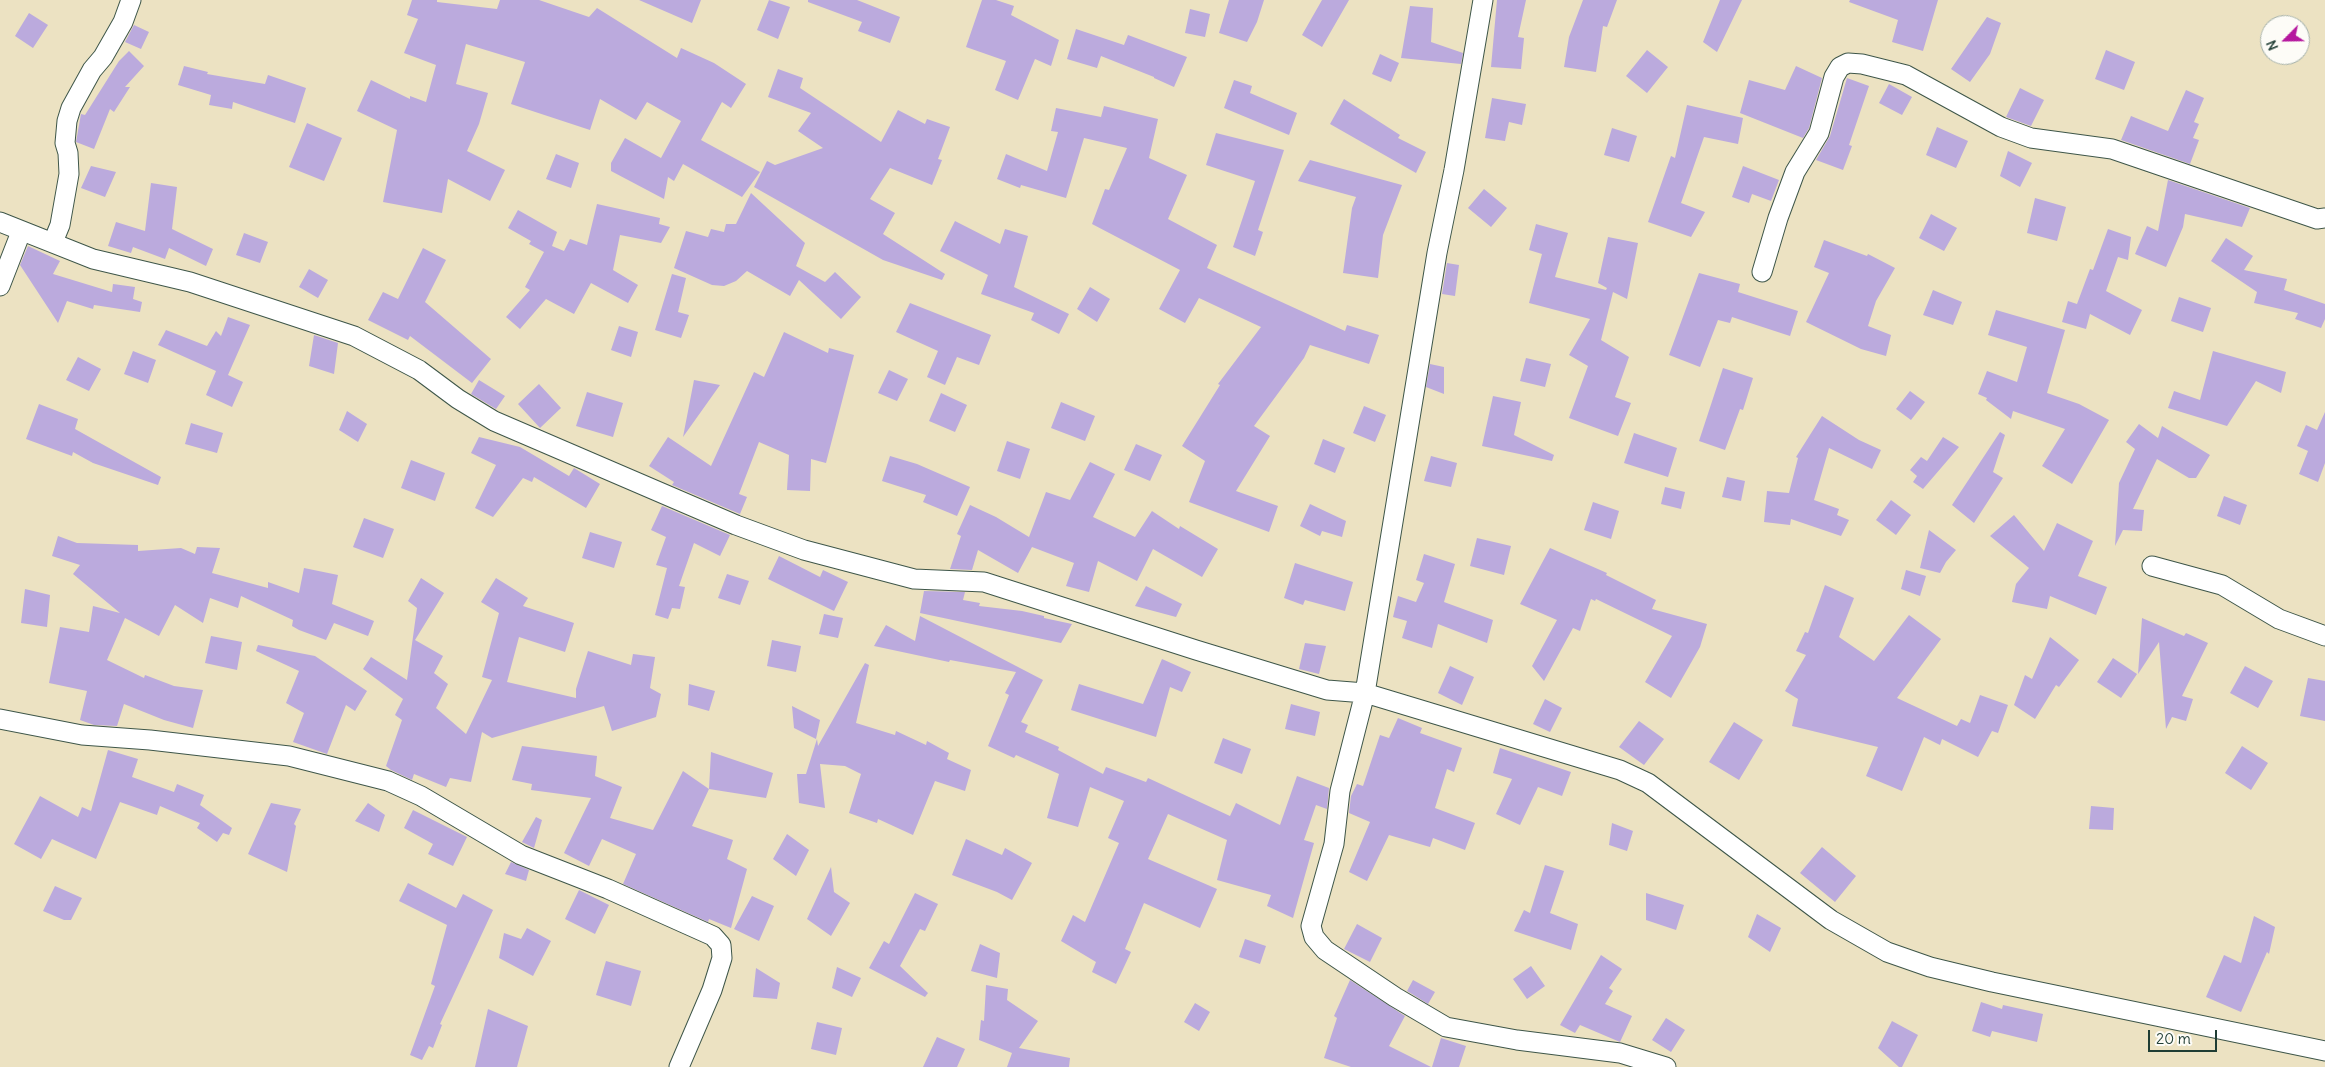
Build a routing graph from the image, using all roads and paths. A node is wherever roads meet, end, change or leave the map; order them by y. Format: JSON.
{"nodes":[{"id":1,"x":132,"y":0,"type":"edge"},
{"id":2,"x":1483,"y":0,"type":"edge"},
{"id":3,"x":2325,"y":218,"type":"edge"},
{"id":4,"x":0,"y":222,"type":"edge"},
{"id":5,"x":21,"y":232,"type":"junction"},
{"id":6,"x":53,"y":242,"type":"junction"},
{"id":7,"x":1762,"y":272,"type":"dead end"},
{"id":8,"x":0,"y":286,"type":"edge"},
{"id":9,"x":2152,"y":566,"type":"dead end"},
{"id":10,"x":2325,"y":636,"type":"edge"},
{"id":11,"x":1365,"y":693,"type":"junction"},
{"id":12,"x":0,"y":719,"type":"edge"},
{"id":13,"x":2325,"y":1051,"type":"edge"},
{"id":14,"x":678,"y":1067,"type":"edge"},
{"id":15,"x":1666,"y":1067,"type":"edge"}],
"edges":[{"from":1,"to":6,"type":"street"},
{"from":2,"to":11,"type":"street"},
{"from":3,"to":7,"type":"street"},
{"from":4,"to":5,"type":"street"},
{"from":5,"to":6,"type":"street"},
{"from":5,"to":8,"type":"street"},
{"from":6,"to":11,"type":"street"},
{"from":9,"to":10,"type":"street"},
{"from":11,"to":13,"type":"street"},
{"from":11,"to":15,"type":"street"},
{"from":12,"to":14,"type":"street"}]}
